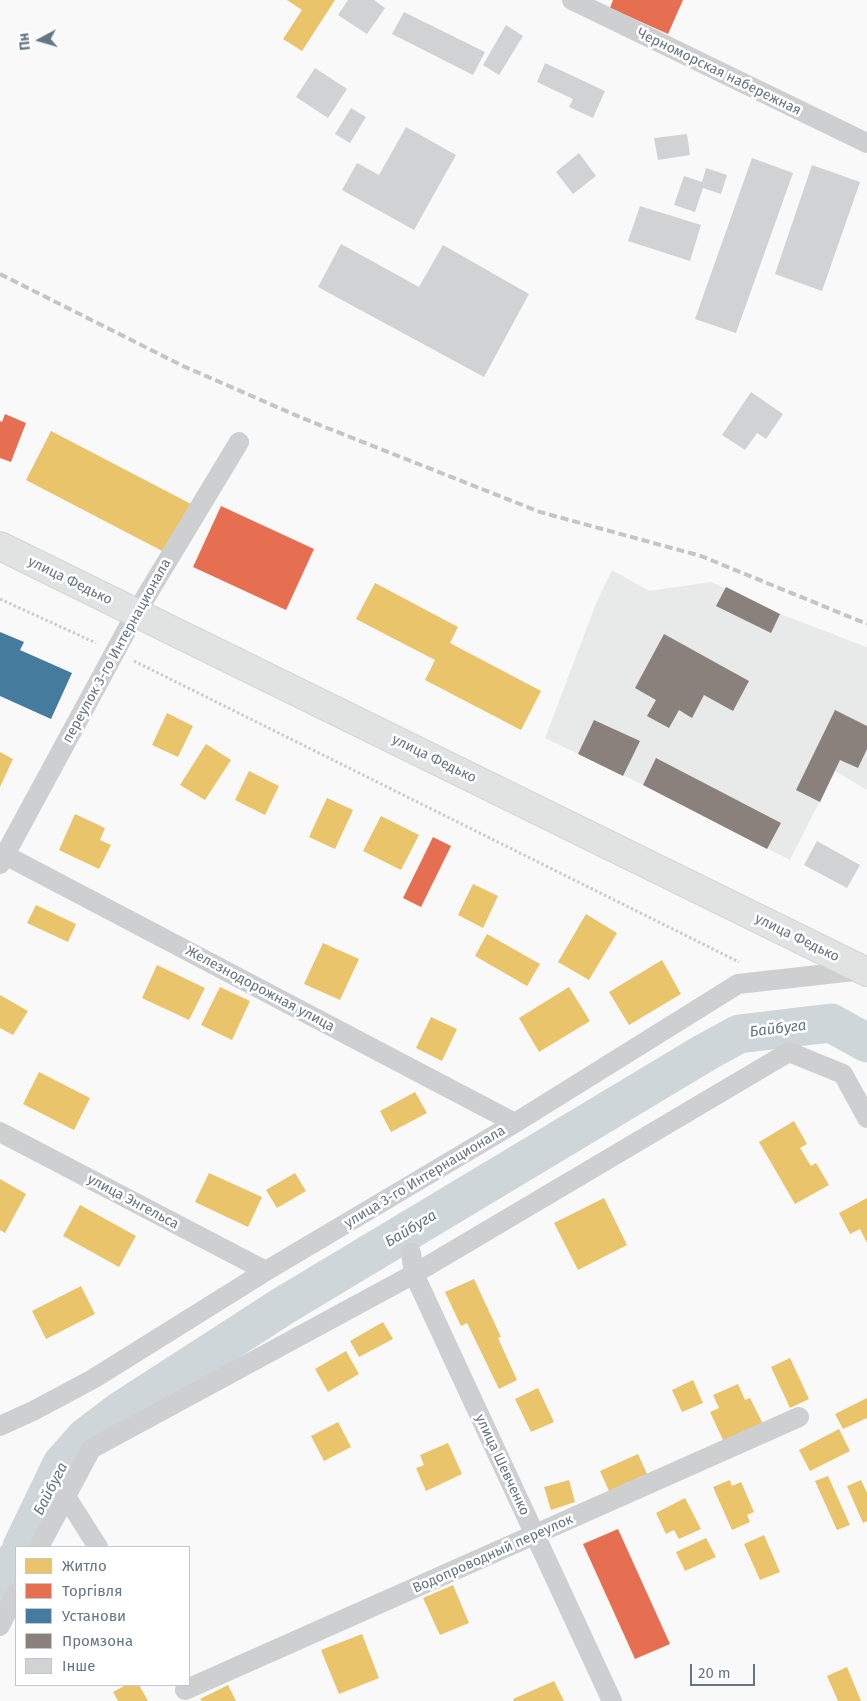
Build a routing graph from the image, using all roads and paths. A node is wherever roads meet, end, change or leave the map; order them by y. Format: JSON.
{"nodes":[{"id":1,"x":572,"y":0,"type":"edge"},
{"id":2,"x":867,"y":143,"type":"edge"},
{"id":3,"x":239,"y":442,"type":"dead end"},
{"id":4,"x":0,"y":546,"type":"edge"},
{"id":5,"x":0,"y":599,"type":"edge"},
{"id":6,"x":136,"y":613,"type":"junction"},
{"id":7,"x":115,"y":651,"type":"junction"},
{"id":8,"x":2,"y":859,"type":"edge"},
{"id":9,"x":740,"y":962,"type":"dead end"},
{"id":10,"x":865,"y":971,"type":"edge"},
{"id":11,"x":867,"y":1118,"type":"edge"},
{"id":12,"x":515,"y":1123,"type":"junction"},
{"id":13,"x":0,"y":1132,"type":"edge"},
{"id":14,"x":411,"y":1253,"type":"dead end"},
{"id":15,"x":266,"y":1271,"type":"junction"},
{"id":16,"x":414,"y":1274,"type":"junction"},
{"id":17,"x":799,"y":1417,"type":"dead end"},
{"id":18,"x":0,"y":1426,"type":"edge"},
{"id":19,"x":65,"y":1495,"type":"junction"},
{"id":20,"x":534,"y":1536,"type":"junction"},
{"id":21,"x":40,"y":1546,"type":"edge"},
{"id":22,"x":97,"y":1546,"type":"edge"},
{"id":23,"x":15,"y":1595,"type":"edge"},
{"id":24,"x":0,"y":1626,"type":"edge"},
{"id":25,"x":186,"y":1692,"type":"edge"},
{"id":26,"x":612,"y":1701,"type":"edge"}],
"edges":[{"from":1,"to":2,"type":"street","name":"Черноморская набережная"},
{"from":3,"to":6,"type":"street","name":"переулок 3-го Интернационала"},
{"from":4,"to":6,"type":"main road","name":"улица Федько"},
{"from":5,"to":7,"type":"path"},
{"from":6,"to":7,"type":"street","name":"переулок 3-го Интернационала"},
{"from":6,"to":10,"type":"main road","name":"улица Федько"},
{"from":7,"to":8,"type":"street","name":"переулок 3-го Интернационала"},
{"from":7,"to":9,"type":"path"},
{"from":8,"to":12,"type":"street","name":"Железнодорожная улица"},
{"from":10,"to":12,"type":"street","name":"улица 3-го Интернационала"},
{"from":11,"to":16,"type":"street"},
{"from":12,"to":15,"type":"street","name":"улица 3-го Интернационала"},
{"from":13,"to":15,"type":"street","name":"улица Энгельса"},
{"from":14,"to":16,"type":"street","name":"улица Шевченко"},
{"from":15,"to":18,"type":"street","name":"улица 3-го Интернационала"},
{"from":16,"to":19,"type":"street"},
{"from":16,"to":20,"type":"street","name":"улица Шевченко"},
{"from":17,"to":20,"type":"street","name":"Водопроводный переулок"},
{"from":19,"to":21,"type":"street"},
{"from":19,"to":22,"type":"street"},
{"from":20,"to":25,"type":"street","name":"Водопроводный переулок"},
{"from":20,"to":26,"type":"street","name":"улица Шевченко"},
{"from":23,"to":24,"type":"street"}]}
